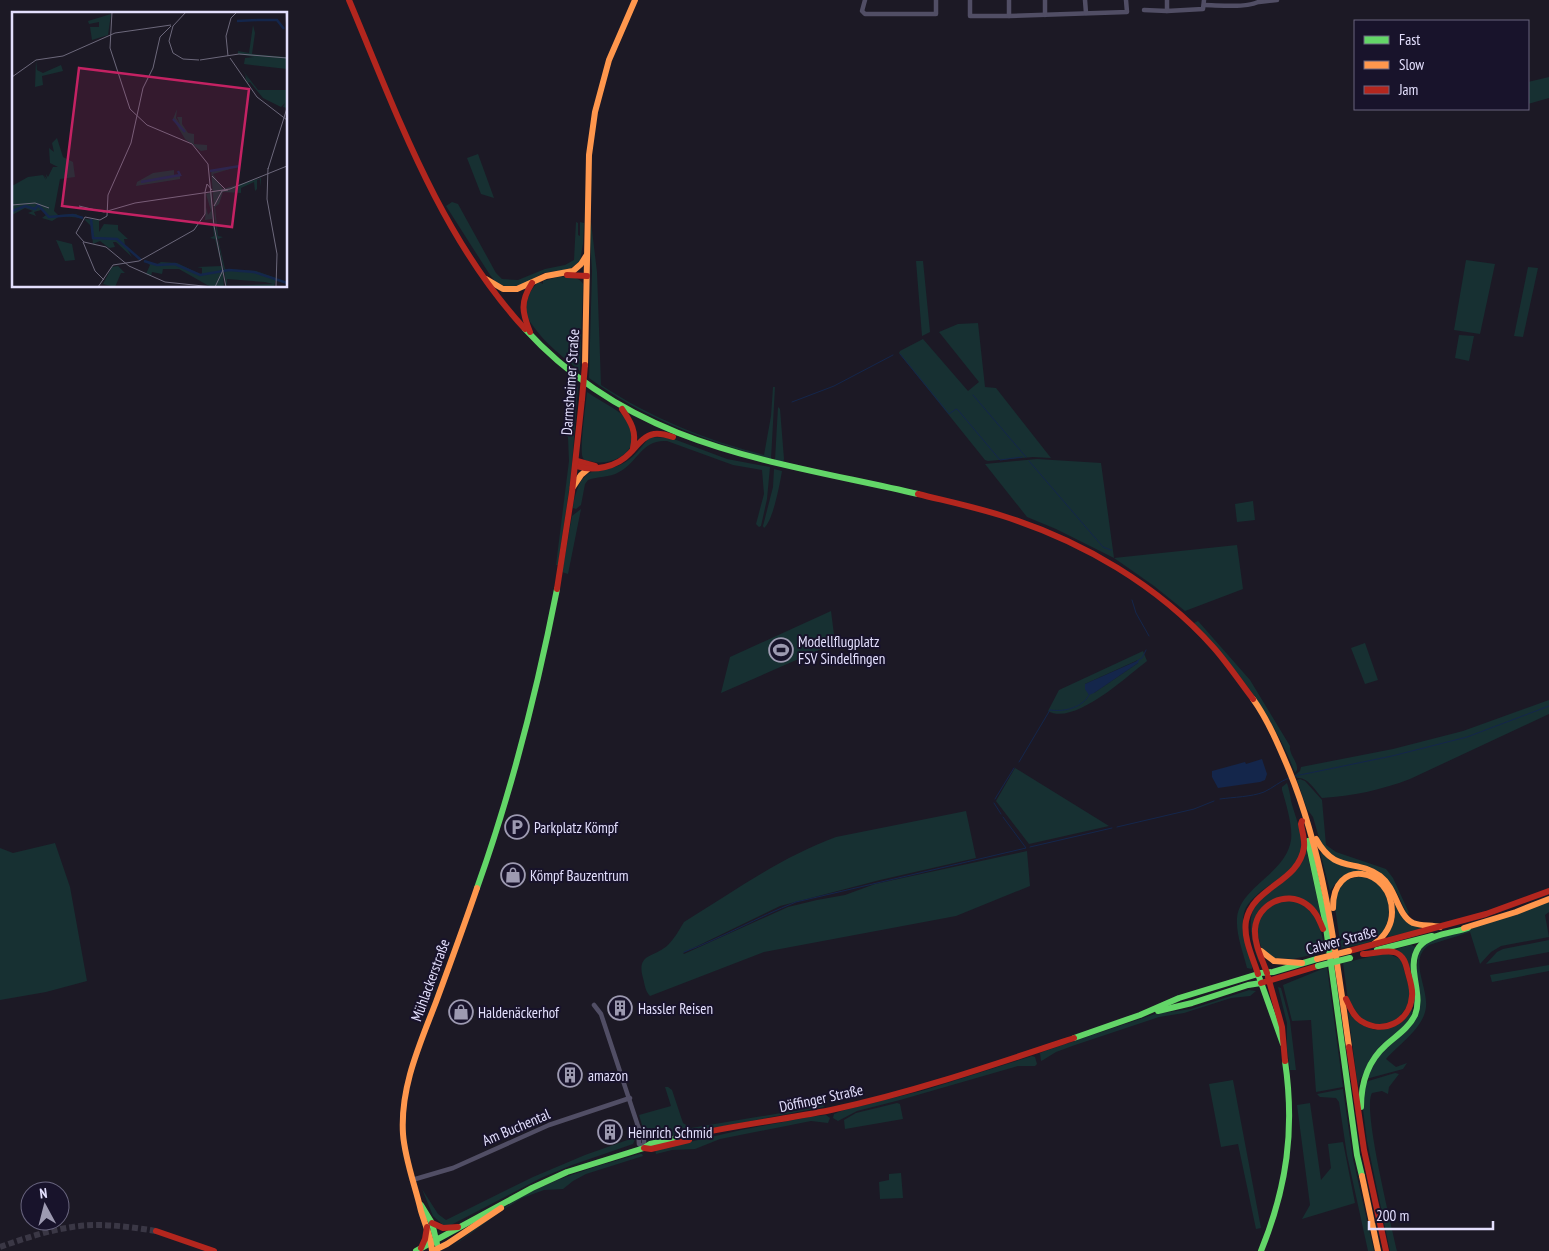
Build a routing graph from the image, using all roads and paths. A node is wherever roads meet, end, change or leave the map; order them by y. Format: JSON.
{"nodes":[{"id":1,"x":349,"y":0,"type":"edge"},
{"id":2,"x":635,"y":0,"type":"edge"},
{"id":3,"x":865,"y":0,"type":"edge"},
{"id":4,"x":936,"y":0,"type":"edge"},
{"id":5,"x":970,"y":0,"type":"edge"},
{"id":6,"x":1008,"y":0,"type":"edge"},
{"id":7,"x":1045,"y":0,"type":"edge"},
{"id":8,"x":1085,"y":0,"type":"edge"},
{"id":9,"x":1126,"y":0,"type":"edge"},
{"id":10,"x":1167,"y":0,"type":"edge"},
{"id":11,"x":1277,"y":0,"type":"edge"},
{"id":12,"x":1260,"y":1,"type":"edge"},
{"id":13,"x":1204,"y":5,"type":"edge"},
{"id":14,"x":1144,"y":10,"type":"dead end"},
{"id":15,"x":1167,"y":11,"type":"junction"},
{"id":16,"x":1086,"y":13,"type":"junction"},
{"id":17,"x":1046,"y":15,"type":"junction"},
{"id":18,"x":1008,"y":16,"type":"junction"},
{"id":19,"x":586,"y":256,"type":"junction"},
{"id":20,"x":573,"y":271,"type":"junction"},
{"id":21,"x":562,"y":273,"type":"junction"},
{"id":22,"x":587,"y":274,"type":"junction"},
{"id":23,"x":481,"y":275,"type":"junction"},
{"id":24,"x":532,"y":283,"type":"junction"},
{"id":25,"x":532,"y":338,"type":"junction"},
{"id":26,"x":620,"y":406,"type":"junction"},
{"id":27,"x":688,"y":438,"type":"junction"},
{"id":28,"x":632,"y":450,"type":"junction"},
{"id":29,"x":576,"y":464,"type":"junction"},
{"id":30,"x":597,"y":467,"type":"junction"},
{"id":31,"x":588,"y":469,"type":"junction"},
{"id":32,"x":573,"y":487,"type":"junction"},
{"id":33,"x":516,"y":767,"type":"joint"},
{"id":34,"x":1294,"y":787,"type":"junction"},
{"id":35,"x":1303,"y":807,"type":"junction"},
{"id":36,"x":1302,"y":822,"type":"junction"},
{"id":37,"x":1549,"y":891,"type":"edge"},
{"id":38,"x":1549,"y":899,"type":"edge"},
{"id":39,"x":1440,"y":927,"type":"junction"},
{"id":40,"x":1468,"y":928,"type":"junction"},
{"id":41,"x":1333,"y":929,"type":"junction"},
{"id":42,"x":1374,"y":944,"type":"junction"},
{"id":43,"x":1259,"y":949,"type":"junction"},
{"id":44,"x":1350,"y":954,"type":"junction"},
{"id":45,"x":1363,"y":954,"type":"junction"},
{"id":46,"x":1302,"y":963,"type":"junction"},
{"id":47,"x":1317,"y":963,"type":"junction"},
{"id":48,"x":1267,"y":973,"type":"junction"},
{"id":49,"x":1258,"y":974,"type":"junction"},
{"id":50,"x":1332,"y":974,"type":"junction"},
{"id":51,"x":1269,"y":981,"type":"junction"},
{"id":52,"x":1340,"y":981,"type":"junction"},
{"id":53,"x":1261,"y":983,"type":"junction"},
{"id":54,"x":594,"y":1005,"type":"dead end"},
{"id":55,"x":1140,"y":1015,"type":"junction"},
{"id":56,"x":1283,"y":1044,"type":"junction"},
{"id":57,"x":920,"y":1088,"type":"joint"},
{"id":58,"x":630,"y":1098,"type":"junction"},
{"id":59,"x":1360,"y":1131,"type":"junction"},
{"id":60,"x":644,"y":1148,"type":"junction"},
{"id":61,"x":412,"y":1180,"type":"junction"},
{"id":62,"x":506,"y":1201,"type":"junction"},
{"id":63,"x":429,"y":1223,"type":"junction"},
{"id":64,"x":462,"y":1226,"type":"junction"},
{"id":65,"x":156,"y":1231,"type":"tunnel mouth"},
{"id":66,"x":458,"y":1237,"type":"junction"},
{"id":67,"x":434,"y":1242,"type":"junction"},
{"id":68,"x":418,"y":1250,"type":"edge"},
{"id":69,"x":435,"y":1250,"type":"edge"},
{"id":70,"x":214,"y":1251,"type":"edge"},
{"id":71,"x":447,"y":1251,"type":"edge"},
{"id":72,"x":1261,"y":1251,"type":"edge"},
{"id":73,"x":1378,"y":1251,"type":"edge"},
{"id":74,"x":1386,"y":1251,"type":"edge"}],
"edges":[{"from":1,"to":23,"type":"main road"},
{"from":2,"to":19,"type":"main road","name":"Darmsheimer Straße"},
{"from":3,"to":4,"type":"street"},
{"from":5,"to":18,"type":"street"},
{"from":6,"to":18,"type":"street"},
{"from":7,"to":17,"type":"street"},
{"from":8,"to":16,"type":"street"},
{"from":9,"to":16,"type":"street"},
{"from":10,"to":15,"type":"street"},
{"from":11,"to":12,"type":"street"},
{"from":12,"to":13,"type":"street"},
{"from":13,"to":15,"type":"street"},
{"from":14,"to":15,"type":"street"},
{"from":16,"to":17,"type":"street"},
{"from":17,"to":18,"type":"street"},
{"from":19,"to":20,"type":"main road"},
{"from":19,"to":22,"type":"main road","name":"Darmsheimer Straße"},
{"from":20,"to":21,"type":"main road"},
{"from":20,"to":22,"type":"main road"},
{"from":21,"to":22,"type":"main road"},
{"from":21,"to":24,"type":"main road"},
{"from":22,"to":29,"type":"main road","name":"Darmsheimer Straße","bridge":true},
{"from":23,"to":24,"type":"main road"},
{"from":23,"to":25,"type":"main road"},
{"from":24,"to":25,"type":"main road"},
{"from":25,"to":26,"type":"main road"},
{"from":26,"to":27,"type":"main road"},
{"from":26,"to":28,"type":"main road"},
{"from":27,"to":28,"type":"main road"},
{"from":27,"to":34,"type":"main road"},
{"from":28,"to":30,"type":"main road"},
{"from":29,"to":30,"type":"main road"},
{"from":29,"to":31,"type":"main road"},
{"from":29,"to":32,"type":"main road","name":"Darmsheimer Straße"},
{"from":30,"to":31,"type":"main road"},
{"from":31,"to":32,"type":"main road"},
{"from":32,"to":33,"type":"main road","name":"Darmsheimer Straße"},
{"from":33,"to":61,"type":"main road","name":"Mühlackerstraße"},
{"from":34,"to":35,"type":"main road"},
{"from":34,"to":36,"type":"main road"},
{"from":35,"to":39,"type":"main road"},
{"from":35,"to":41,"type":"main road"},
{"from":36,"to":49,"type":"main road"},
{"from":36,"to":50,"type":"main road"},
{"from":37,"to":39,"type":"main road","name":"Calwer Straße"},
{"from":38,"to":40,"type":"main road","name":"Calwer Straße"},
{"from":39,"to":42,"type":"main road","name":"Calwer Straße"},
{"from":40,"to":45,"type":"main road","name":"Calwer Straße"},
{"from":40,"to":59,"type":"main road"},
{"from":41,"to":42,"type":"main road"},
{"from":41,"to":52,"type":"main road"},
{"from":42,"to":44,"type":"main road","name":"Calwer Straße"},
{"from":43,"to":46,"type":"main road"},
{"from":43,"to":48,"type":"main road"},
{"from":43,"to":50,"type":"main road"},
{"from":44,"to":45,"type":"main road","name":"Calwer Straße"},
{"from":44,"to":47,"type":"main road","name":"Calwer Straße","bridge":true},
{"from":45,"to":52,"type":"main road"},
{"from":46,"to":47,"type":"main road","name":"Calwer Straße"},
{"from":46,"to":48,"type":"main road","name":"Calwer Straße"},
{"from":47,"to":51,"type":"main road","name":"Calwer Straße"},
{"from":48,"to":49,"type":"main road","name":"Calwer Straße"},
{"from":48,"to":51,"type":"main road"},
{"from":49,"to":53,"type":"main road"},
{"from":49,"to":55,"type":"main road","name":"Calwer Straße"},
{"from":50,"to":73,"type":"main road"},
{"from":51,"to":53,"type":"main road","name":"Calwer Straße"},
{"from":51,"to":56,"type":"main road"},
{"from":52,"to":59,"type":"main road"},
{"from":53,"to":55,"type":"main road","name":"Calwer Straße"},
{"from":53,"to":56,"type":"main road"},
{"from":54,"to":58,"type":"street"},
{"from":55,"to":57,"type":"main road","name":"Calwer Straße"},
{"from":56,"to":72,"type":"main road"},
{"from":57,"to":60,"type":"main road","name":"Döffinger Straße"},
{"from":58,"to":60,"type":"street"},
{"from":58,"to":61,"type":"street","name":"Am Buchental"},
{"from":59,"to":74,"type":"main road"},
{"from":60,"to":62,"type":"main road","name":"Döffinger Straße"},
{"from":61,"to":63,"type":"main road","name":"Mühlackerstraße"},
{"from":62,"to":64,"type":"main road","name":"Döffinger Straße"},
{"from":62,"to":66,"type":"main road","name":"Döffinger Straße"},
{"from":63,"to":64,"type":"main road"},
{"from":63,"to":67,"type":"main road","name":"Mühlackerstraße"},
{"from":63,"to":68,"type":"main road"},
{"from":64,"to":67,"type":"main road","name":"Döffinger Straße"},
{"from":65,"to":70,"type":"main road"},
{"from":66,"to":69,"type":"main road","name":"Döffinger Straße"},
{"from":66,"to":71,"type":"main road"},
{"from":67,"to":68,"type":"main road","name":"Döffinger Straße"},
{"from":67,"to":69,"type":"main road","name":"Mühlackerstraße"}]}
